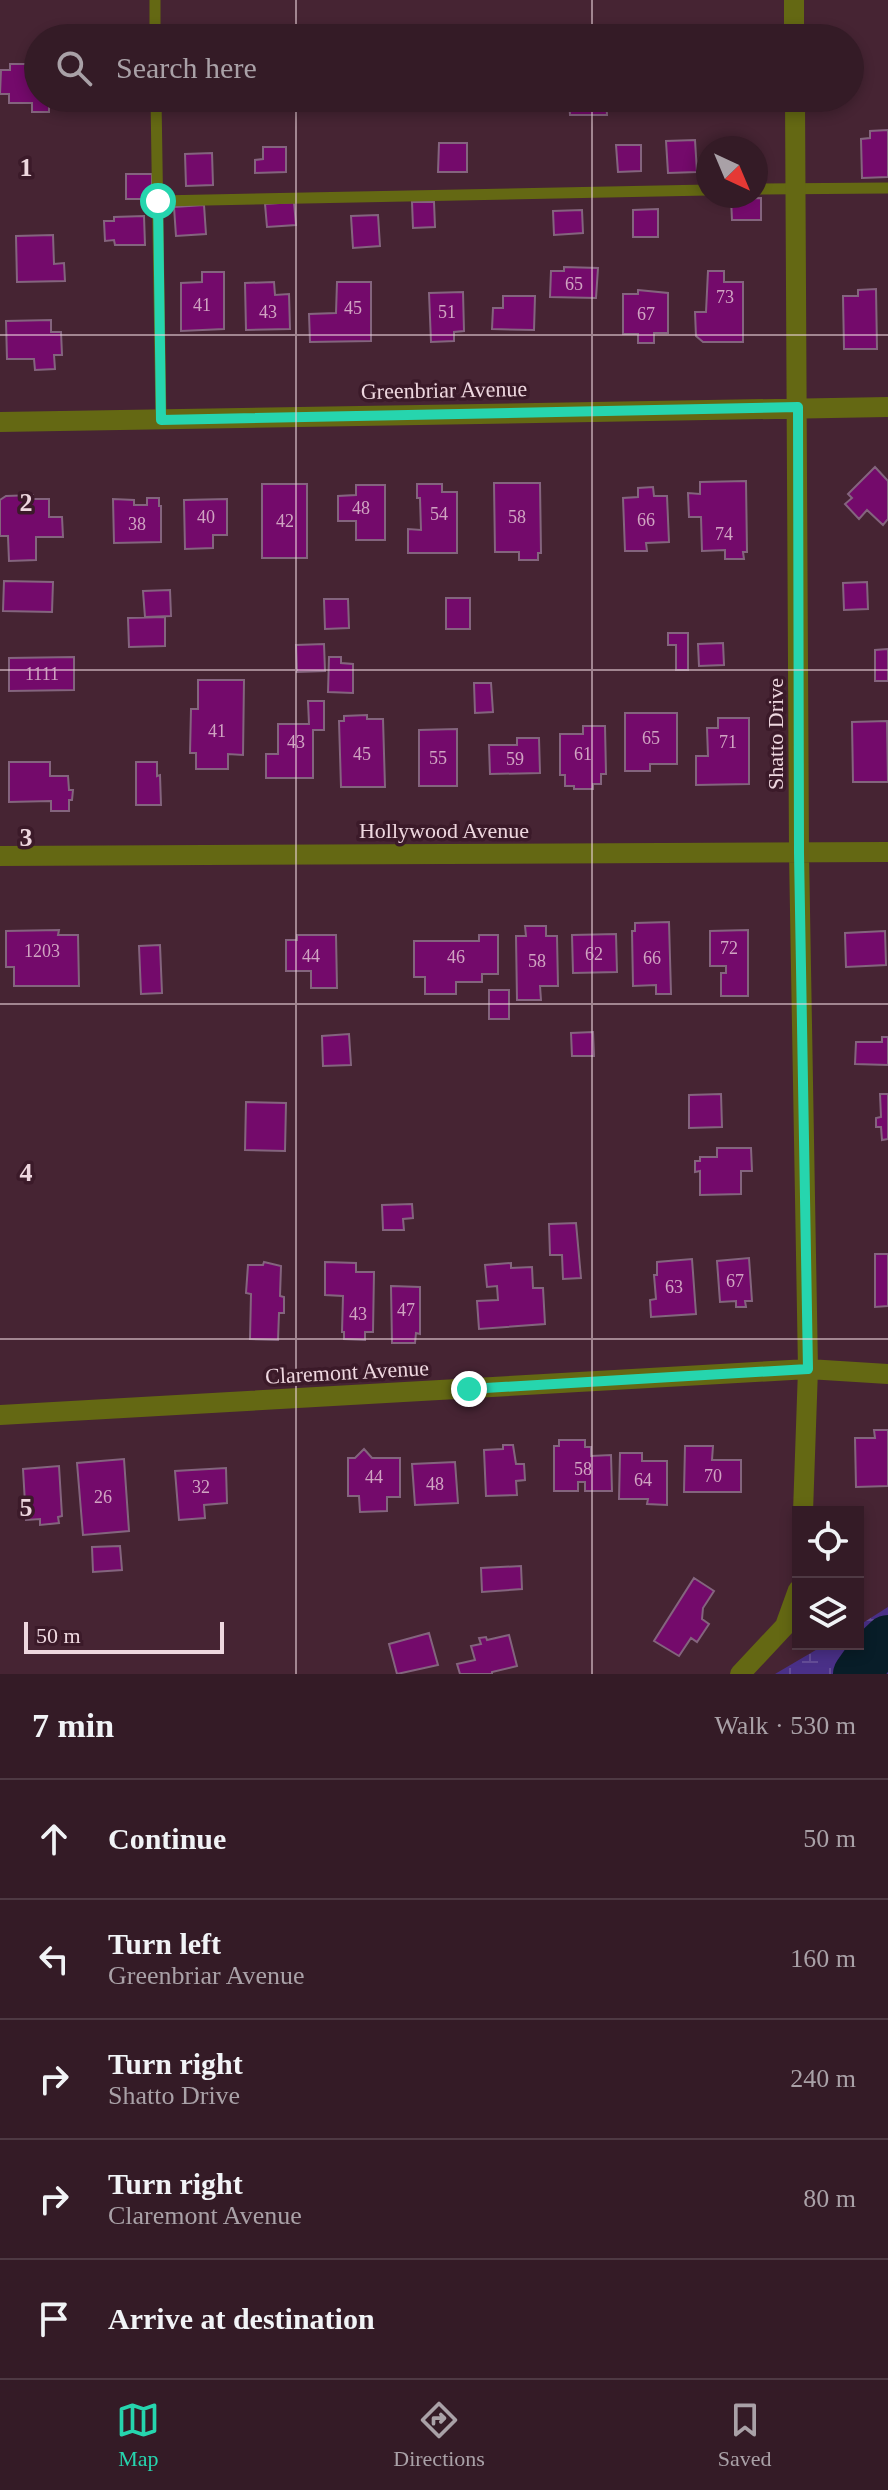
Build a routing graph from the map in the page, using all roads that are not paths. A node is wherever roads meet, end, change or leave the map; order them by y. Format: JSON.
{"nodes":[{"id":1,"x":155,"y":0,"type":"edge"},
{"id":2,"x":794,"y":0,"type":"edge"},
{"id":3,"x":155,"y":24,"type":"edge"},
{"id":4,"x":794,"y":24,"type":"edge"},
{"id":5,"x":156,"y":112,"type":"edge"},
{"id":6,"x":795,"y":112,"type":"edge"},
{"id":7,"x":796,"y":188,"type":"junction"},
{"id":8,"x":888,"y":188,"type":"edge"},
{"id":9,"x":768,"y":189,"type":"edge"},
{"id":10,"x":696,"y":190,"type":"edge"},
{"id":11,"x":158,"y":201,"type":"junction"},
{"id":12,"x":798,"y":407,"type":"junction"},
{"id":13,"x":888,"y":407,"type":"edge"},
{"id":14,"x":161,"y":420,"type":"junction"},
{"id":15,"x":0,"y":422,"type":"edge"},
{"id":16,"x":888,"y":852,"type":"edge"},
{"id":17,"x":799,"y":853,"type":"junction"},
{"id":18,"x":0,"y":856,"type":"edge"},
{"id":19,"x":808,"y":1369,"type":"junction"},
{"id":20,"x":888,"y":1374,"type":"edge"},
{"id":21,"x":0,"y":1415,"type":"edge"},
{"id":22,"x":803,"y":1506,"type":"edge"},
{"id":23,"x":792,"y":1607,"type":"edge"},
{"id":24,"x":740,"y":1674,"type":"edge"}],
"edges":[{"from":1,"to":3,"type":"lane"},
{"from":2,"to":4,"type":"street"},
{"from":5,"to":11,"type":"lane"},
{"from":6,"to":7,"type":"street","name":"Shatto Drive"},
{"from":7,"to":8,"type":"lane"},
{"from":7,"to":9,"type":"lane"},
{"from":7,"to":12,"type":"street","name":"Shatto Drive"},
{"from":10,"to":11,"type":"lane"},
{"from":11,"to":14,"type":"lane"},
{"from":12,"to":13,"type":"street","name":"Greenbriar Avenue"},
{"from":12,"to":14,"type":"street","name":"Greenbriar Avenue"},
{"from":12,"to":17,"type":"street","name":"Shatto Drive"},
{"from":14,"to":15,"type":"street","name":"Greenbriar Avenue"},
{"from":16,"to":17,"type":"street","name":"Hollywood Avenue"},
{"from":17,"to":18,"type":"street","name":"Hollywood Avenue"},
{"from":17,"to":19,"type":"street","name":"Shatto Drive"},
{"from":19,"to":20,"type":"street","name":"Claremont Avenue"},
{"from":19,"to":21,"type":"street","name":"Claremont Avenue"},
{"from":19,"to":22,"type":"street","name":"Shatto Drive"},
{"from":23,"to":24,"type":"street"}]}
